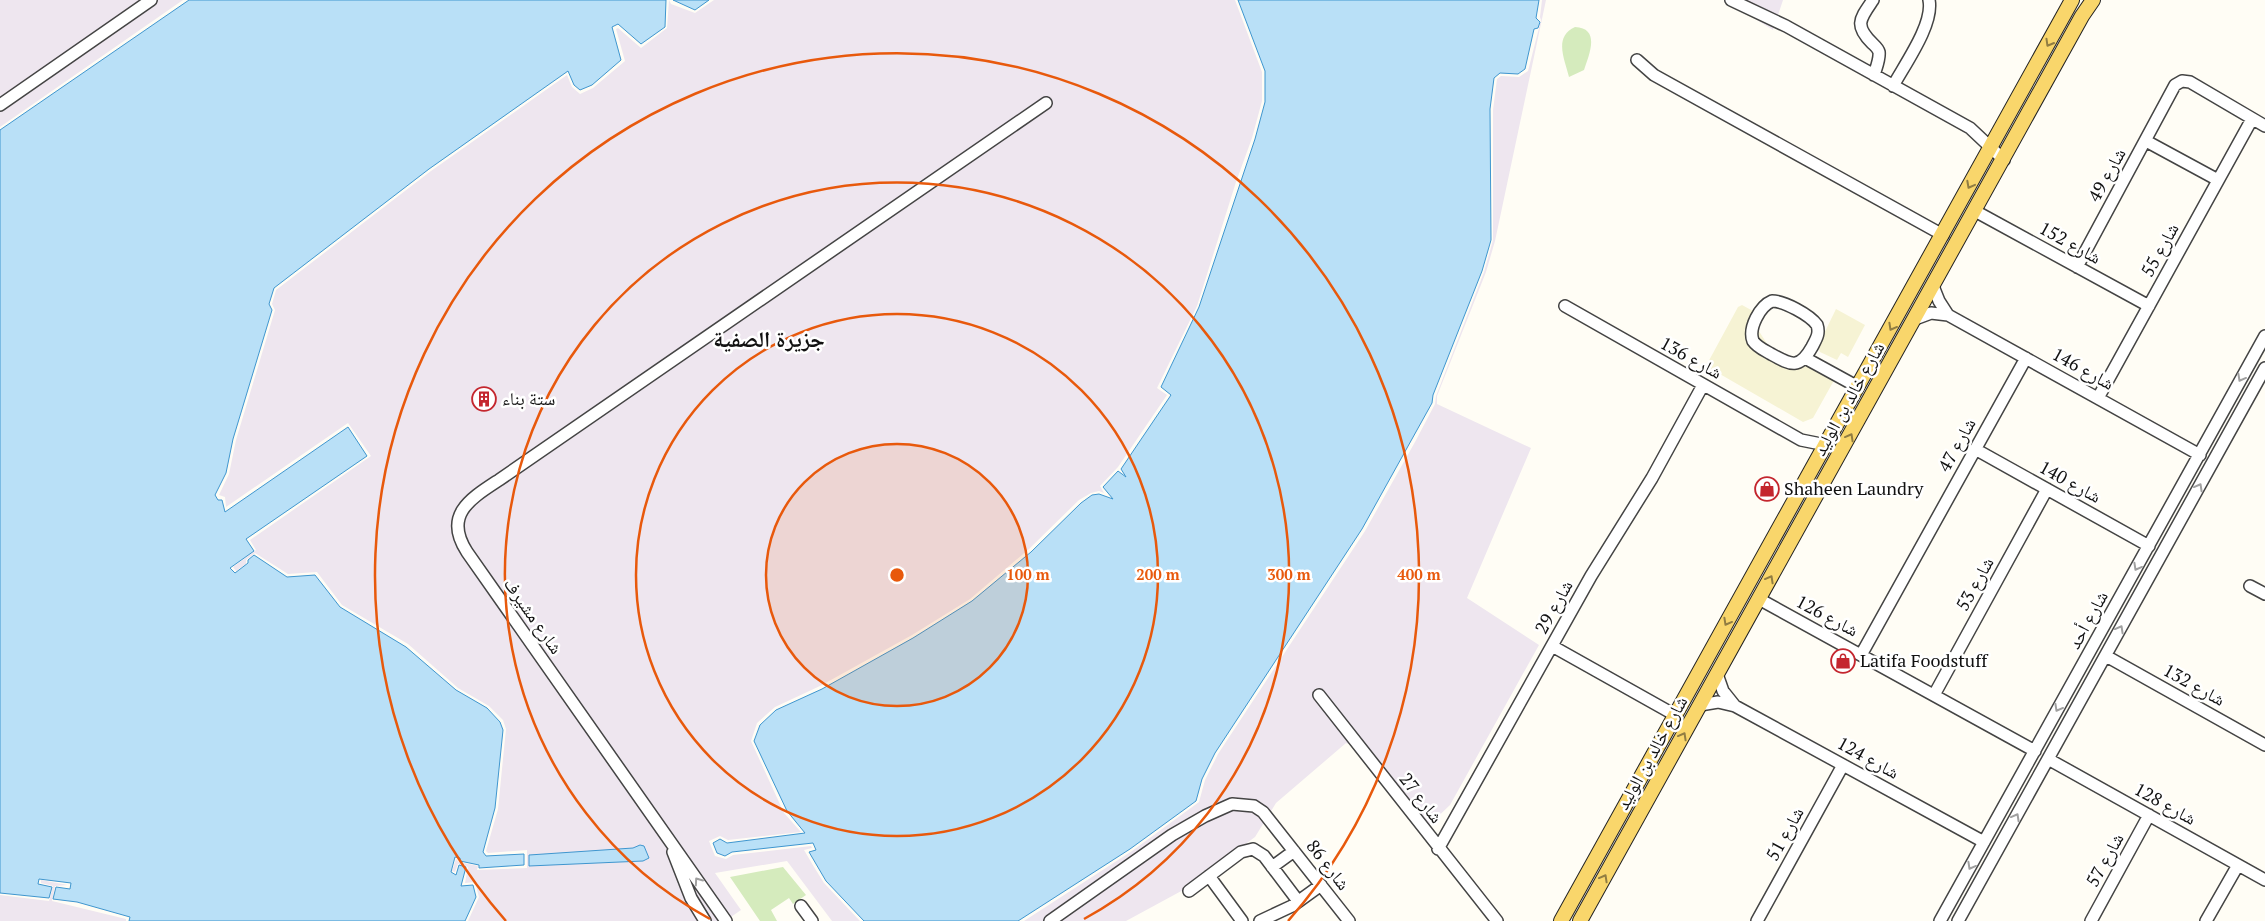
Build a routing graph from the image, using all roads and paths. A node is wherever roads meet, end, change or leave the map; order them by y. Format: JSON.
{"nodes":[{"id":1,"x":151,"y":0,"type":"edge"},
{"id":2,"x":1731,"y":0,"type":"edge"},
{"id":3,"x":1873,"y":0,"type":"edge"},
{"id":4,"x":1929,"y":0,"type":"edge"},
{"id":5,"x":1935,"y":0,"type":"edge"},
{"id":6,"x":2072,"y":0,"type":"edge"},
{"id":7,"x":2093,"y":0,"type":"edge"},
{"id":8,"x":1927,"y":23,"type":"junction"},
{"id":9,"x":1636,"y":60,"type":"dead end"},
{"id":10,"x":1635,"y":73,"type":"dead end"},
{"id":11,"x":1654,"y":75,"type":"junction"},
{"id":12,"x":1874,"y":75,"type":"junction"},
{"id":13,"x":1893,"y":86,"type":"junction"},
{"id":14,"x":1046,"y":103,"type":"dead end"},
{"id":15,"x":0,"y":105,"type":"edge"},
{"id":16,"x":2252,"y":119,"type":"junction"},
{"id":17,"x":2265,"y":126,"type":"edge"},
{"id":18,"x":2146,"y":141,"type":"junction"},
{"id":19,"x":1990,"y":148,"type":"junction"},
{"id":20,"x":2004,"y":160,"type":"junction"},
{"id":21,"x":2218,"y":180,"type":"junction"},
{"id":22,"x":1975,"y":211,"type":"junction"},
{"id":23,"x":1943,"y":235,"type":"junction"},
{"id":24,"x":2077,"y":267,"type":"junction"},
{"id":25,"x":1933,"y":286,"type":"junction"},
{"id":26,"x":1565,"y":306,"type":"dead end"},
{"id":27,"x":2148,"y":306,"type":"junction"},
{"id":28,"x":1948,"y":315,"type":"junction"},
{"id":29,"x":1915,"y":319,"type":"junction"},
{"id":30,"x":2265,"y":336,"type":"edge"},
{"id":31,"x":1806,"y":358,"type":"junction"},
{"id":32,"x":2026,"y":358,"type":"junction"},
{"id":33,"x":2265,"y":368,"type":"edge"},
{"id":34,"x":1703,"y":385,"type":"junction"},
{"id":35,"x":1858,"y":387,"type":"junction"},
{"id":36,"x":2098,"y":398,"type":"junction"},
{"id":37,"x":1801,"y":440,"type":"junction"},
{"id":38,"x":1826,"y":445,"type":"junction"},
{"id":39,"x":1975,"y":449,"type":"junction"},
{"id":40,"x":2200,"y":455,"type":"junction"},
{"id":41,"x":1818,"y":459,"type":"junction"},
{"id":42,"x":1805,"y":481,"type":"junction"},
{"id":43,"x":2047,"y":489,"type":"junction"},
{"id":44,"x":1820,"y":490,"type":"junction"},
{"id":45,"x":1794,"y":502,"type":"junction"},
{"id":46,"x":2171,"y":507,"type":"junction"},
{"id":47,"x":1809,"y":511,"type":"junction"},
{"id":48,"x":2185,"y":513,"type":"junction"},
{"id":49,"x":2149,"y":546,"type":"junction"},
{"id":50,"x":2250,"y":586,"type":"dead end"},
{"id":51,"x":2265,"y":594,"type":"edge"},
{"id":52,"x":1759,"y":599,"type":"junction"},
{"id":53,"x":1552,"y":646,"type":"junction"},
{"id":54,"x":1861,"y":654,"type":"junction"},
{"id":55,"x":2106,"y":656,"type":"junction"},
{"id":56,"x":1717,"y":674,"type":"junction"},
{"id":57,"x":1319,"y":695,"type":"dead end"},
{"id":58,"x":1934,"y":695,"type":"junction"},
{"id":59,"x":1700,"y":705,"type":"junction"},
{"id":60,"x":1735,"y":706,"type":"junction"},
{"id":61,"x":1675,"y":715,"type":"junction"},
{"id":62,"x":2042,"y":738,"type":"junction"},
{"id":63,"x":2265,"y":745,"type":"edge"},
{"id":64,"x":2055,"y":746,"type":"junction"},
{"id":65,"x":2035,"y":751,"type":"junction"},
{"id":66,"x":2048,"y":759,"type":"junction"},
{"id":67,"x":1843,"y":765,"type":"junction"},
{"id":68,"x":2149,"y":815,"type":"junction"},
{"id":69,"x":666,"y":837,"type":"junction"},
{"id":70,"x":1984,"y":842,"type":"junction"},
{"id":71,"x":1438,"y":849,"type":"junction"},
{"id":72,"x":1294,"y":851,"type":"junction"},
{"id":73,"x":2238,"y":865,"type":"junction"},
{"id":74,"x":1272,"y":867,"type":"junction"},
{"id":75,"x":1209,"y":876,"type":"junction"},
{"id":76,"x":2265,"y":880,"type":"edge"},
{"id":77,"x":1321,"y":885,"type":"junction"},
{"id":78,"x":1189,"y":891,"type":"dead end"},
{"id":79,"x":1298,"y":901,"type":"junction"},
{"id":80,"x":801,"y":906,"type":"dead end"},
{"id":81,"x":705,"y":921,"type":"edge"},
{"id":82,"x":726,"y":921,"type":"edge"},
{"id":83,"x":812,"y":921,"type":"edge"},
{"id":84,"x":1050,"y":921,"type":"edge"},
{"id":85,"x":1242,"y":921,"type":"edge"},
{"id":86,"x":1260,"y":921,"type":"edge"},
{"id":87,"x":1349,"y":921,"type":"edge"},
{"id":88,"x":1497,"y":921,"type":"edge"},
{"id":89,"x":1561,"y":921,"type":"edge"},
{"id":90,"x":1580,"y":921,"type":"edge"},
{"id":91,"x":1757,"y":921,"type":"edge"},
{"id":92,"x":1940,"y":921,"type":"edge"},
{"id":93,"x":1958,"y":921,"type":"edge"},
{"id":94,"x":2091,"y":921,"type":"edge"},
{"id":95,"x":2206,"y":921,"type":"edge"}],
"edges":[{"from":1,"to":15,"type":"street"},
{"from":2,"to":12,"type":"street"},
{"from":3,"to":12,"type":"street"},
{"from":4,"to":8,"type":"street"},
{"from":5,"to":8,"type":"street"},
{"from":6,"to":19,"type":"main road","name":"شارع خالد بن الوليد","one_way":true},
{"from":7,"to":20,"type":"main road","name":"شارع خالد بن الوليد"},
{"from":8,"to":13,"type":"street"},
{"from":9,"to":11,"type":"street"},
{"from":10,"to":11,"type":"street"},
{"from":11,"to":23,"type":"street"},
{"from":12,"to":13,"type":"street"},
{"from":13,"to":19,"type":"street"},
{"from":14,"to":69,"type":"street","name":"شارع مشيرف"},
{"from":16,"to":17,"type":"street"},
{"from":16,"to":18,"type":"street","name":"شارع 49"},
{"from":16,"to":21,"type":"street","name":"شارع 55"},
{"from":18,"to":21,"type":"street"},
{"from":18,"to":24,"type":"street","name":"شارع 49"},
{"from":19,"to":20,"type":"street"},
{"from":19,"to":23,"type":"main road","name":"شارع خالد بن الوليد","one_way":true},
{"from":20,"to":22,"type":"main road","name":"شارع خالد بن الوليد"},
{"from":21,"to":27,"type":"street","name":"شارع 55"},
{"from":22,"to":24,"type":"street","name":"شارع 152"},
{"from":22,"to":25,"type":"main road","name":"شارع خالد بن الوليد"},
{"from":23,"to":35,"type":"main road","name":"شارع خالد بن الوليد","one_way":true},
{"from":24,"to":27,"type":"street","name":"شارع 152"},
{"from":25,"to":28,"type":"street"},
{"from":25,"to":29,"type":"main road","name":"شارع خالد بن الوليد"},
{"from":26,"to":34,"type":"street","name":"شارع 136"},
{"from":27,"to":36,"type":"street","name":"شارع 55"},
{"from":28,"to":29,"type":"street"},
{"from":28,"to":32,"type":"street","name":"شارع 146"},
{"from":44,"to":29,"type":"main road","name":"شارع خالد بن الوليد","one_way":true},
{"from":30,"to":40,"type":"street","name":"شارع أحد","one_way":true},
{"from":31,"to":31,"type":"street"},
{"from":31,"to":35,"type":"street"},
{"from":32,"to":36,"type":"street","name":"شارع 146"},
{"from":32,"to":39,"type":"street","name":"شارع 47"},
{"from":48,"to":33,"type":"street","name":"شارع أحد","one_way":true},
{"from":34,"to":37,"type":"street","name":"شارع 136"},
{"from":34,"to":53,"type":"street","name":"شارع 29"},
{"from":35,"to":38,"type":"main road","name":"شارع خالد بن الوليد"},
{"from":36,"to":40,"type":"street","name":"شارع 146"},
{"from":37,"to":38,"type":"street","name":"شارع 136"},
{"from":37,"to":41,"type":"street","name":"شارع 136"},
{"from":38,"to":41,"type":"main road","name":"شارع خالد بن الوليد"},
{"from":39,"to":43,"type":"street","name":"شارع 140"},
{"from":39,"to":54,"type":"street","name":"شارع 47"},
{"from":40,"to":46,"type":"street","name":"شارع أحد"},
{"from":41,"to":42,"type":"main road","name":"شارع خالد بن الوليد"},
{"from":42,"to":44,"type":"main road"},
{"from":42,"to":45,"type":"main road","name":"شارع خالد بن الوليد"},
{"from":43,"to":49,"type":"street","name":"شارع 140"},
{"from":43,"to":58,"type":"street","name":"شارع 53"},
{"from":44,"to":47,"type":"main road","name":"شارع خالد بن الوليد"},
{"from":45,"to":47,"type":"main road"},
{"from":45,"to":61,"type":"main road","name":"شارع خالد بن الوليد","one_way":true},
{"from":46,"to":48,"type":"street"},
{"from":46,"to":49,"type":"street","name":"شارع أحد"},
{"from":52,"to":47,"type":"main road","name":"شارع خالد بن الوليد","one_way":true},
{"from":55,"to":48,"type":"street","name":"شارع أحد","one_way":true},
{"from":49,"to":62,"type":"street","name":"شارع أحد","one_way":true},
{"from":50,"to":51,"type":"street"},
{"from":52,"to":54,"type":"street","name":"شارع 126"},
{"from":52,"to":56,"type":"main road","name":"شارع خالد بن الوليد"},
{"from":53,"to":61,"type":"street"},
{"from":53,"to":71,"type":"street","name":"شارع 29"},
{"from":54,"to":58,"type":"street","name":"شارع 126"},
{"from":55,"to":63,"type":"street","name":"شارع 132"},
{"from":55,"to":64,"type":"street","name":"شارع أحد"},
{"from":56,"to":59,"type":"main road","name":"شارع خالد بن الوليد"},
{"from":56,"to":60,"type":"street","name":"شارع 124"},
{"from":57,"to":71,"type":"street","name":"شارع 27"},
{"from":58,"to":65,"type":"street","name":"شارع 126"},
{"from":59,"to":60,"type":"street","name":"شارع 124"},
{"from":90,"to":59,"type":"main road","name":"شارع خالد بن الوليد","one_way":true},
{"from":60,"to":67,"type":"street","name":"شارع 124"},
{"from":61,"to":89,"type":"main road","name":"شارع خالد بن الوليد"},
{"from":62,"to":64,"type":"street"},
{"from":62,"to":65,"type":"street","name":"شارع أحد"},
{"from":64,"to":66,"type":"street","name":"شارع أحد"},
{"from":65,"to":70,"type":"street","name":"شارع أحد"},
{"from":66,"to":68,"type":"street","name":"شارع 128"},
{"from":93,"to":66,"type":"street","name":"شارع أحد","one_way":true},
{"from":67,"to":70,"type":"street","name":"شارع 124"},
{"from":67,"to":91,"type":"street","name":"شارع 51"},
{"from":68,"to":73,"type":"street","name":"شارع 128"},
{"from":68,"to":94,"type":"street","name":"شارع 57"},
{"from":69,"to":81,"type":"street","name":"شارع مشيرف"},
{"from":82,"to":69,"type":"street","name":"شارع مشيرف","one_way":true},
{"from":70,"to":92,"type":"street","name":"شارع أحد","one_way":true},
{"from":71,"to":88,"type":"street","name":"شارع 27"},
{"from":72,"to":74,"type":"street"},
{"from":72,"to":77,"type":"street","name":"شارع 86"},
{"from":72,"to":84,"type":"street","name":"شارع 86"},
{"from":73,"to":76,"type":"street","name":"شارع 128"},
{"from":73,"to":95,"type":"street"},
{"from":74,"to":75,"type":"street"},
{"from":74,"to":79,"type":"street"},
{"from":75,"to":78,"type":"street"},
{"from":75,"to":85,"type":"street"},
{"from":77,"to":79,"type":"street"},
{"from":77,"to":87,"type":"street","name":"شارع 86"},
{"from":79,"to":86,"type":"street"},
{"from":80,"to":83,"type":"street"}]}
